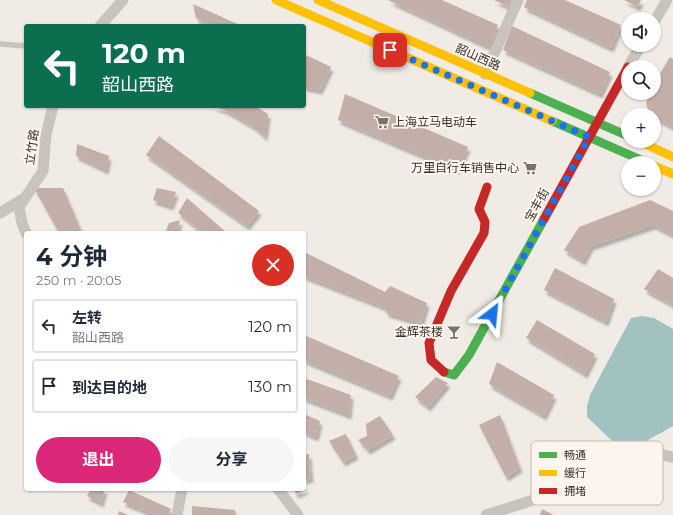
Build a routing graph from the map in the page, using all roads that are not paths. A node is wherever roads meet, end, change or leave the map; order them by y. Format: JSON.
{"nodes":[{"id":1,"x":123,"y":0,"type":"edge"},
{"id":2,"x":276,"y":0,"type":"edge"},
{"id":3,"x":318,"y":0,"type":"edge"},
{"id":4,"x":518,"y":0,"type":"edge"},
{"id":5,"x":667,"y":0,"type":"edge"},
{"id":6,"x":660,"y":12,"type":"edge"},
{"id":7,"x":102,"y":24,"type":"edge"},
{"id":8,"x":0,"y":44,"type":"edge"},
{"id":9,"x":24,"y":46,"type":"edge"},
{"id":10,"x":485,"y":74,"type":"junction"},
{"id":11,"x":621,"y":79,"type":"edge"},
{"id":12,"x":53,"y":108,"type":"edge"},
{"id":13,"x":597,"y":121,"type":"junction"},
{"id":14,"x":621,"y":133,"type":"edge"},
{"id":15,"x":589,"y":137,"type":"junction"},
{"id":16,"x":654,"y":148,"type":"edge"},
{"id":17,"x":632,"y":156,"type":"edge"},
{"id":18,"x":673,"y":157,"type":"edge"},
{"id":19,"x":661,"y":169,"type":"edge"},
{"id":20,"x":673,"y":174,"type":"edge"},
{"id":21,"x":487,"y":187,"type":"dead end"},
{"id":22,"x":23,"y":199,"type":"junction"},
{"id":23,"x":0,"y":213,"type":"edge"},
{"id":24,"x":25,"y":231,"type":"edge"},
{"id":25,"x":663,"y":455,"type":"edge"},
{"id":26,"x":673,"y":457,"type":"edge"},
{"id":27,"x":182,"y":491,"type":"edge"},
{"id":28,"x":280,"y":491,"type":"edge"},
{"id":29,"x":531,"y":501,"type":"edge"},
{"id":30,"x":177,"y":515,"type":"edge"},
{"id":31,"x":298,"y":515,"type":"edge"},
{"id":32,"x":486,"y":515,"type":"edge"}],
"edges":[{"from":1,"to":7,"type":"street"},
{"from":2,"to":15,"type":"main road"},
{"from":3,"to":10,"type":"main road","name":"韶山西路"},
{"from":4,"to":10,"type":"street"},
{"from":5,"to":6,"type":"street"},
{"from":8,"to":9,"type":"lane"},
{"from":10,"to":13,"type":"main road","name":"韶山西路"},
{"from":11,"to":13,"type":"main road","name":"宝丰街"},
{"from":12,"to":22,"type":"street","name":"立竹路"},
{"from":13,"to":14,"type":"main road","name":"韶山西路"},
{"from":13,"to":15,"type":"main road","name":"宝丰街"},
{"from":15,"to":17,"type":"main road"},
{"from":15,"to":21,"type":"main road","name":"宝丰街"},
{"from":16,"to":18,"type":"main road"},
{"from":19,"to":20,"type":"main road"},
{"from":22,"to":23,"type":"street"},
{"from":22,"to":24,"type":"street"},
{"from":25,"to":26,"type":"street"},
{"from":27,"to":30,"type":"street"},
{"from":28,"to":31,"type":"street"},
{"from":29,"to":32,"type":"street"}]}
